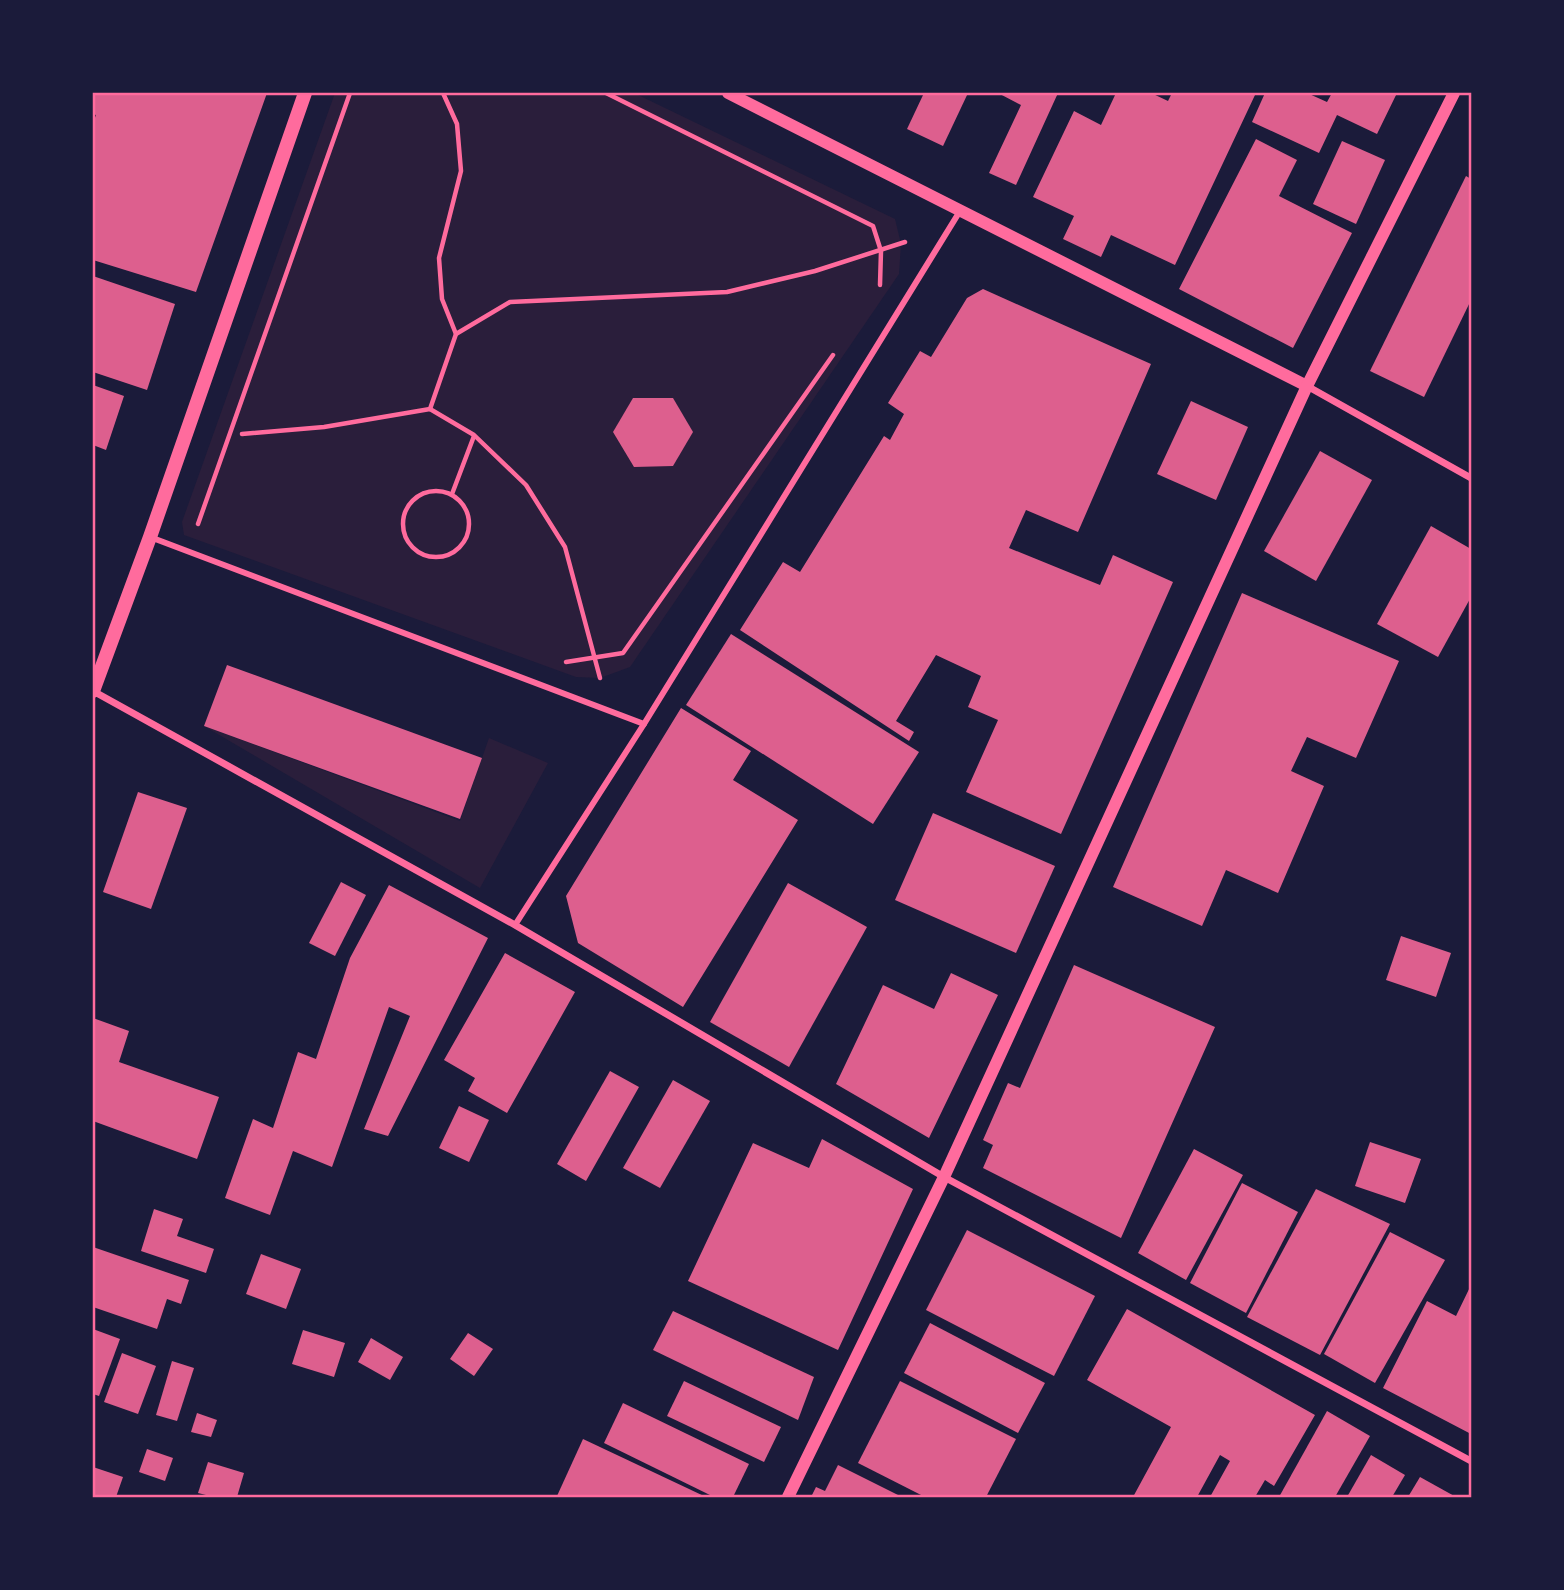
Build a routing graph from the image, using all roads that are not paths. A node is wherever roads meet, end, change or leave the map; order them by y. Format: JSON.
{"nodes":[{"id":1,"x":305,"y":93,"type":"edge"},
{"id":2,"x":728,"y":93,"type":"edge"},
{"id":3,"x":1454,"y":93,"type":"edge"},
{"id":4,"x":961,"y":210,"type":"junction"},
{"id":5,"x":1307,"y":386,"type":"junction"},
{"id":6,"x":1471,"y":478,"type":"edge"},
{"id":7,"x":150,"y":537,"type":"junction"},
{"id":8,"x":93,"y":691,"type":"edge"},
{"id":9,"x":644,"y":724,"type":"junction"},
{"id":10,"x":514,"y":925,"type":"junction"},
{"id":11,"x":944,"y":1177,"type":"junction"},
{"id":12,"x":1471,"y":1461,"type":"edge"},
{"id":13,"x":788,"y":1497,"type":"edge"}],
"edges":[{"from":1,"to":7,"type":"main road"},
{"from":2,"to":4,"type":"street"},
{"from":3,"to":5,"type":"street"},
{"from":4,"to":5,"type":"street"},
{"from":4,"to":9,"type":"street"},
{"from":5,"to":6,"type":"street"},
{"from":5,"to":11,"type":"street"},
{"from":7,"to":8,"type":"main road"},
{"from":7,"to":9,"type":"street"},
{"from":8,"to":10,"type":"street"},
{"from":9,"to":10,"type":"street"},
{"from":10,"to":11,"type":"street"},
{"from":11,"to":12,"type":"street"},
{"from":11,"to":13,"type":"street"}]}
